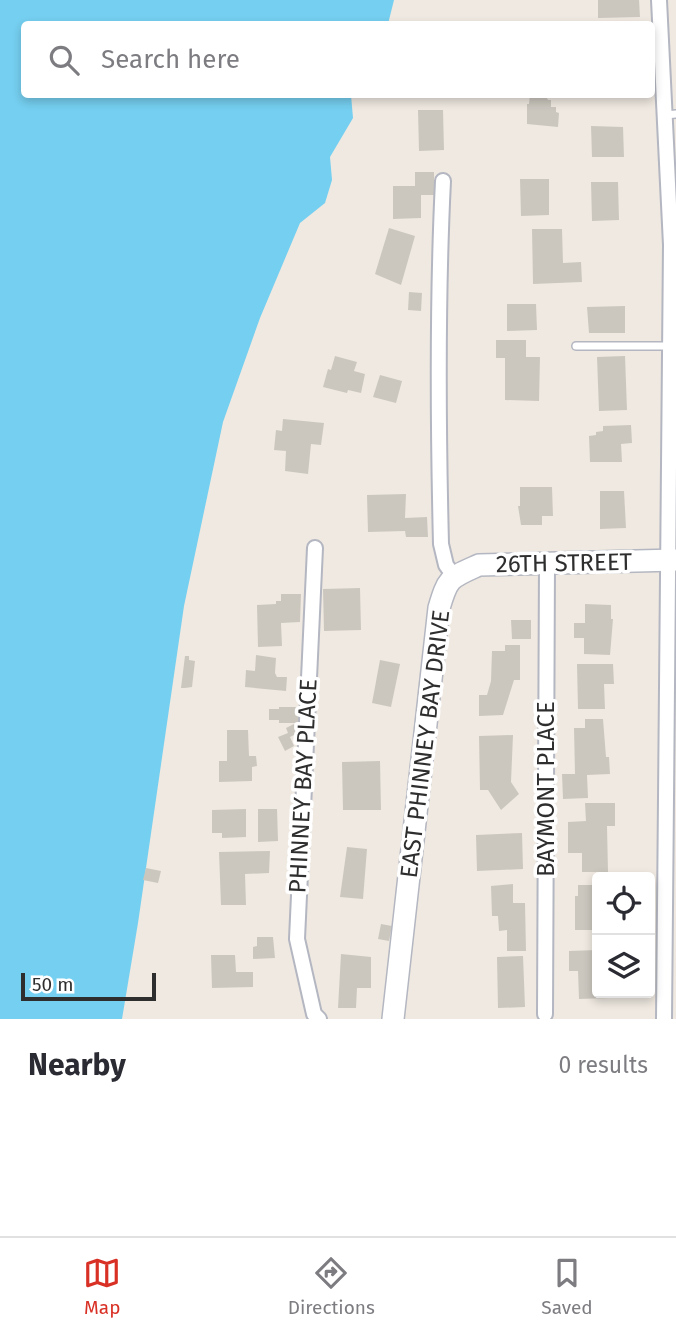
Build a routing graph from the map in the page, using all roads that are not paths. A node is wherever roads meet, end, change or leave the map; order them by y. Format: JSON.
{"nodes":[{"id":1,"x":659,"y":0,"type":"edge"},
{"id":2,"x":670,"y":114,"type":"edge"},
{"id":3,"x":443,"y":181,"type":"dead end"},
{"id":4,"x":576,"y":346,"type":"dead end"},
{"id":5,"x":671,"y":346,"type":"junction"},
{"id":6,"x":315,"y":548,"type":"dead end"},
{"id":7,"x":672,"y":560,"type":"edge"},
{"id":8,"x":547,"y":563,"type":"junction"},
{"id":9,"x":454,"y":576,"type":"junction"},
{"id":10,"x":545,"y":1014,"type":"dead end"},
{"id":11,"x":319,"y":1019,"type":"edge"},
{"id":12,"x":393,"y":1019,"type":"edge"},
{"id":13,"x":664,"y":1019,"type":"edge"}],
"edges":[{"from":1,"to":2,"type":"street"},
{"from":2,"to":5,"type":"street"},
{"from":3,"to":9,"type":"street","name":"EAST PHINNEY BAY DRIVE"},
{"from":4,"to":5,"type":"lane"},
{"from":5,"to":7,"type":"street"},
{"from":6,"to":11,"type":"street","name":"PHINNEY BAY PLACE"},
{"from":7,"to":8,"type":"street","name":"26TH STREET"},
{"from":7,"to":13,"type":"street"},
{"from":8,"to":9,"type":"street","name":"26TH STREET"},
{"from":8,"to":10,"type":"street","name":"BAYMONT PLACE"},
{"from":9,"to":12,"type":"street","name":"EAST PHINNEY BAY DRIVE"}]}
